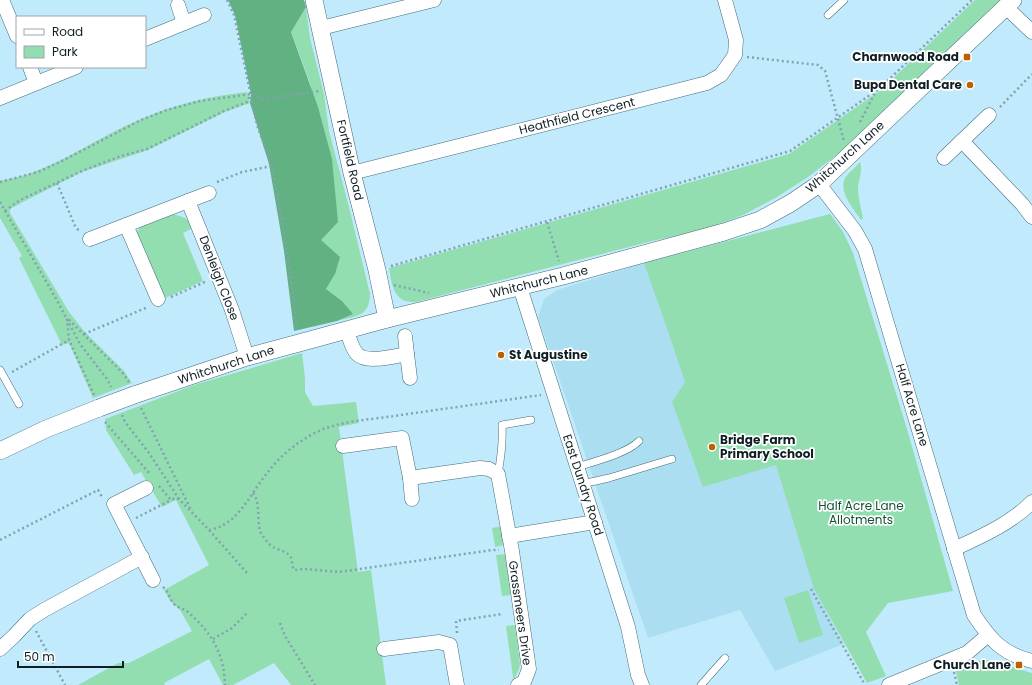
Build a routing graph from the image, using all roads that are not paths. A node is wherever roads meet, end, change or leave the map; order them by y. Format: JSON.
{"nodes":[{"id":1,"x":2,"y":0,"type":"edge"},
{"id":2,"x":314,"y":0,"type":"edge"},
{"id":3,"x":434,"y":0,"type":"edge"},
{"id":4,"x":725,"y":0,"type":"edge"},
{"id":5,"x":842,"y":1,"type":"edge"},
{"id":6,"x":1009,"y":3,"type":"edge"},
{"id":7,"x":178,"y":5,"type":"dead end"},
{"id":8,"x":204,"y":15,"type":"dead end"},
{"id":9,"x":828,"y":15,"type":"dead end"},
{"id":10,"x":184,"y":23,"type":"junction"},
{"id":11,"x":321,"y":28,"type":"junction"},
{"id":12,"x":1032,"y":32,"type":"edge"},
{"id":13,"x":16,"y":34,"type":"edge"},
{"id":14,"x":146,"y":39,"type":"edge"},
{"id":15,"x":30,"y":68,"type":"edge"},
{"id":16,"x":74,"y":68,"type":"edge"},
{"id":17,"x":36,"y":83,"type":"junction"},
{"id":18,"x":0,"y":98,"type":"edge"},
{"id":19,"x":990,"y":115,"type":"road end"},
{"id":20,"x":962,"y":141,"type":"junction"},
{"id":21,"x":944,"y":158,"type":"dead end"},
{"id":22,"x":352,"y":173,"type":"junction"},
{"id":23,"x":819,"y":184,"type":"junction"},
{"id":24,"x":209,"y":192,"type":"road end"},
{"id":25,"x":188,"y":201,"type":"junction"},
{"id":26,"x":1032,"y":217,"type":"edge"},
{"id":27,"x":126,"y":225,"type":"junction"},
{"id":28,"x":90,"y":239,"type":"road end"},
{"id":29,"x":520,"y":287,"type":"junction"},
{"id":30,"x":158,"y":299,"type":"dead end"},
{"id":31,"x":387,"y":319,"type":"junction"},
{"id":32,"x":346,"y":330,"type":"junction"},
{"id":33,"x":404,"y":336,"type":"dead end"},
{"id":34,"x":407,"y":354,"type":"junction"},
{"id":35,"x":247,"y":357,"type":"junction"},
{"id":36,"x":2,"y":373,"type":"edge"},
{"id":37,"x":410,"y":378,"type":"dead end"},
{"id":38,"x":19,"y":404,"type":"dead end"},
{"id":39,"x":531,"y":420,"type":"dead end"},
{"id":40,"x":638,"y":441,"type":"dead end"},
{"id":41,"x":344,"y":446,"type":"dead end"},
{"id":42,"x":0,"y":451,"type":"edge"},
{"id":43,"x":672,"y":458,"type":"dead end"},
{"id":44,"x":577,"y":467,"type":"junction"},
{"id":45,"x":498,"y":474,"type":"junction"},
{"id":46,"x":410,"y":478,"type":"junction"},
{"id":47,"x":582,"y":484,"type":"junction"},
{"id":48,"x":146,"y":488,"type":"dead end"},
{"id":49,"x":412,"y":499,"type":"dead end"},
{"id":50,"x":1032,"y":502,"type":"edge"},
{"id":51,"x":595,"y":522,"type":"junction"},
{"id":52,"x":509,"y":536,"type":"junction"},
{"id":53,"x":954,"y":548,"type":"junction"},
{"id":54,"x":142,"y":557,"type":"junction"},
{"id":55,"x":153,"y":580,"type":"road end"},
{"id":56,"x":988,"y":635,"type":"junction"},
{"id":57,"x":0,"y":649,"type":"edge"},
{"id":58,"x":384,"y":649,"type":"dead end"},
{"id":59,"x":725,"y":658,"type":"dead end"},
{"id":60,"x":1032,"y":661,"type":"edge"},
{"id":61,"x":457,"y":685,"type":"edge"},
{"id":62,"x":518,"y":685,"type":"edge"},
{"id":63,"x":642,"y":685,"type":"edge"},
{"id":64,"x":701,"y":685,"type":"edge"},
{"id":65,"x":889,"y":685,"type":"edge"}],
"edges":[{"from":1,"to":13,"type":"street"},
{"from":2,"to":11,"type":"street","name":"Fortfield Road"},
{"from":3,"to":11,"type":"street"},
{"from":4,"to":22,"type":"street","name":"Heathfield Crescent"},
{"from":5,"to":9,"type":"lane"},
{"from":6,"to":12,"type":"street"},
{"from":6,"to":23,"type":"street","name":"Whitchurch Lane"},
{"from":7,"to":10,"type":"street"},
{"from":8,"to":10,"type":"street"},
{"from":10,"to":14,"type":"street"},
{"from":11,"to":22,"type":"street","name":"Fortfield Road"},
{"from":15,"to":17,"type":"street"},
{"from":16,"to":17,"type":"street"},
{"from":17,"to":18,"type":"street"},
{"from":19,"to":20,"type":"street"},
{"from":20,"to":21,"type":"street"},
{"from":20,"to":26,"type":"street"},
{"from":22,"to":31,"type":"street","name":"Fortfield Road"},
{"from":23,"to":29,"type":"street","name":"Whitchurch Lane"},
{"from":23,"to":53,"type":"street","name":"Half Acre Lane"},
{"from":24,"to":25,"type":"street"},
{"from":25,"to":27,"type":"street"},
{"from":25,"to":35,"type":"street","name":"Denleigh Close"},
{"from":27,"to":28,"type":"street"},
{"from":27,"to":30,"type":"street"},
{"from":29,"to":31,"type":"street","name":"Whitchurch Lane"},
{"from":29,"to":44,"type":"street","name":"East Dundry Road"},
{"from":31,"to":32,"type":"street","name":"Whitchurch Lane"},
{"from":32,"to":34,"type":"street"},
{"from":32,"to":35,"type":"street","name":"Whitchurch Lane"},
{"from":33,"to":34,"type":"street"},
{"from":34,"to":37,"type":"street"},
{"from":35,"to":42,"type":"street","name":"Whitchurch Lane","bridge":true},
{"from":36,"to":38,"type":"lane"},
{"from":39,"to":45,"type":"lane"},
{"from":40,"to":44,"type":"lane"},
{"from":41,"to":46,"type":"street"},
{"from":43,"to":47,"type":"lane"},
{"from":44,"to":47,"type":"street","name":"East Dundry Road"},
{"from":45,"to":46,"type":"street"},
{"from":45,"to":52,"type":"street","name":"Grassmeers Drive"},
{"from":46,"to":49,"type":"street"},
{"from":47,"to":51,"type":"street","name":"East Dundry Road"},
{"from":48,"to":54,"type":"street"},
{"from":50,"to":53,"type":"street"},
{"from":51,"to":52,"type":"street"},
{"from":51,"to":63,"type":"street","name":"East Dundry Road"},
{"from":52,"to":62,"type":"street","name":"Grassmeers Drive"},
{"from":53,"to":56,"type":"street","name":"Half Acre Lane"},
{"from":54,"to":55,"type":"street"},
{"from":54,"to":57,"type":"street"},
{"from":56,"to":60,"type":"street"},
{"from":56,"to":65,"type":"street"},
{"from":58,"to":61,"type":"street"},
{"from":59,"to":64,"type":"lane"}]}
